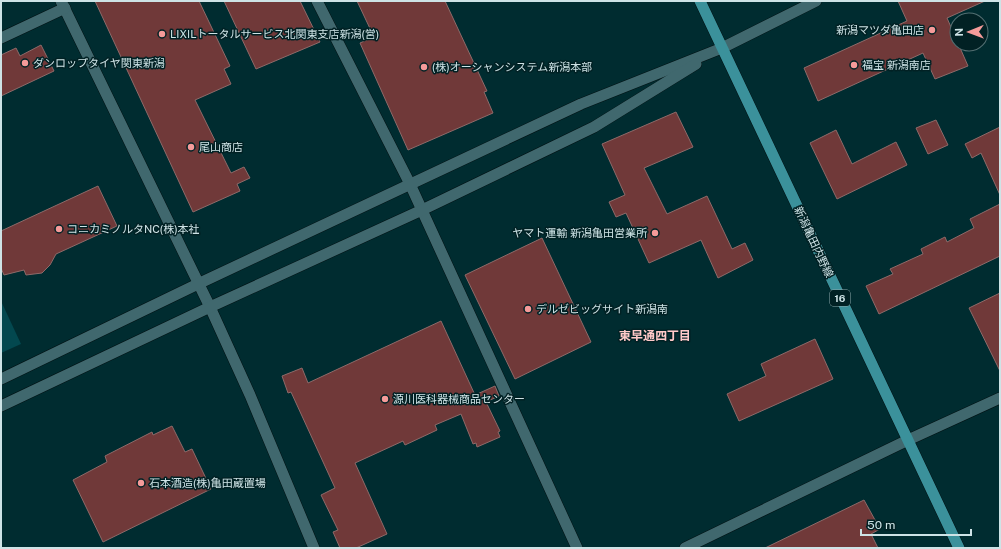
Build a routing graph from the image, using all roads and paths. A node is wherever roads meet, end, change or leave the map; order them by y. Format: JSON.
{"nodes":[{"id":1,"x":317,"y":1,"type":"edge"},
{"id":2,"x":700,"y":1,"type":"edge"},
{"id":3,"x":816,"y":1,"type":"edge"},
{"id":4,"x":63,"y":5,"type":"edge"},
{"id":5,"x":1,"y":38,"type":"edge"},
{"id":6,"x":722,"y":48,"type":"junction"},
{"id":7,"x":410,"y":184,"type":"junction"},
{"id":8,"x":422,"y":210,"type":"junction"},
{"id":9,"x":200,"y":284,"type":"junction"},
{"id":10,"x":210,"y":307,"type":"junction"},
{"id":11,"x":1,"y":379,"type":"edge"},
{"id":12,"x":1000,"y":398,"type":"edge"},
{"id":13,"x":1,"y":406,"type":"edge"},
{"id":14,"x":908,"y":440,"type":"junction"},
{"id":15,"x":314,"y":548,"type":"edge"},
{"id":16,"x":577,"y":548,"type":"edge"},
{"id":17,"x":685,"y":548,"type":"edge"},
{"id":18,"x":959,"y":548,"type":"edge"}],
"edges":[{"from":1,"to":7,"type":"street"},
{"from":2,"to":6,"type":"main road","name":"新潟亀田内野線","number":"16"},
{"from":3,"to":6,"type":"street"},
{"from":4,"to":5,"type":"street"},
{"from":4,"to":9,"type":"street"},
{"from":6,"to":7,"type":"street"},
{"from":6,"to":8,"type":"street"},
{"from":6,"to":14,"type":"main road","name":"新潟亀田内野線","number":"16"},
{"from":7,"to":8,"type":"street"},
{"from":7,"to":9,"type":"street"},
{"from":8,"to":10,"type":"street"},
{"from":8,"to":16,"type":"street"},
{"from":9,"to":10,"type":"street"},
{"from":9,"to":11,"type":"street"},
{"from":10,"to":13,"type":"street"},
{"from":10,"to":15,"type":"street"},
{"from":12,"to":14,"type":"street"},
{"from":14,"to":17,"type":"street"},
{"from":14,"to":18,"type":"main road","name":"新潟亀田内野線","number":"16"}]}
